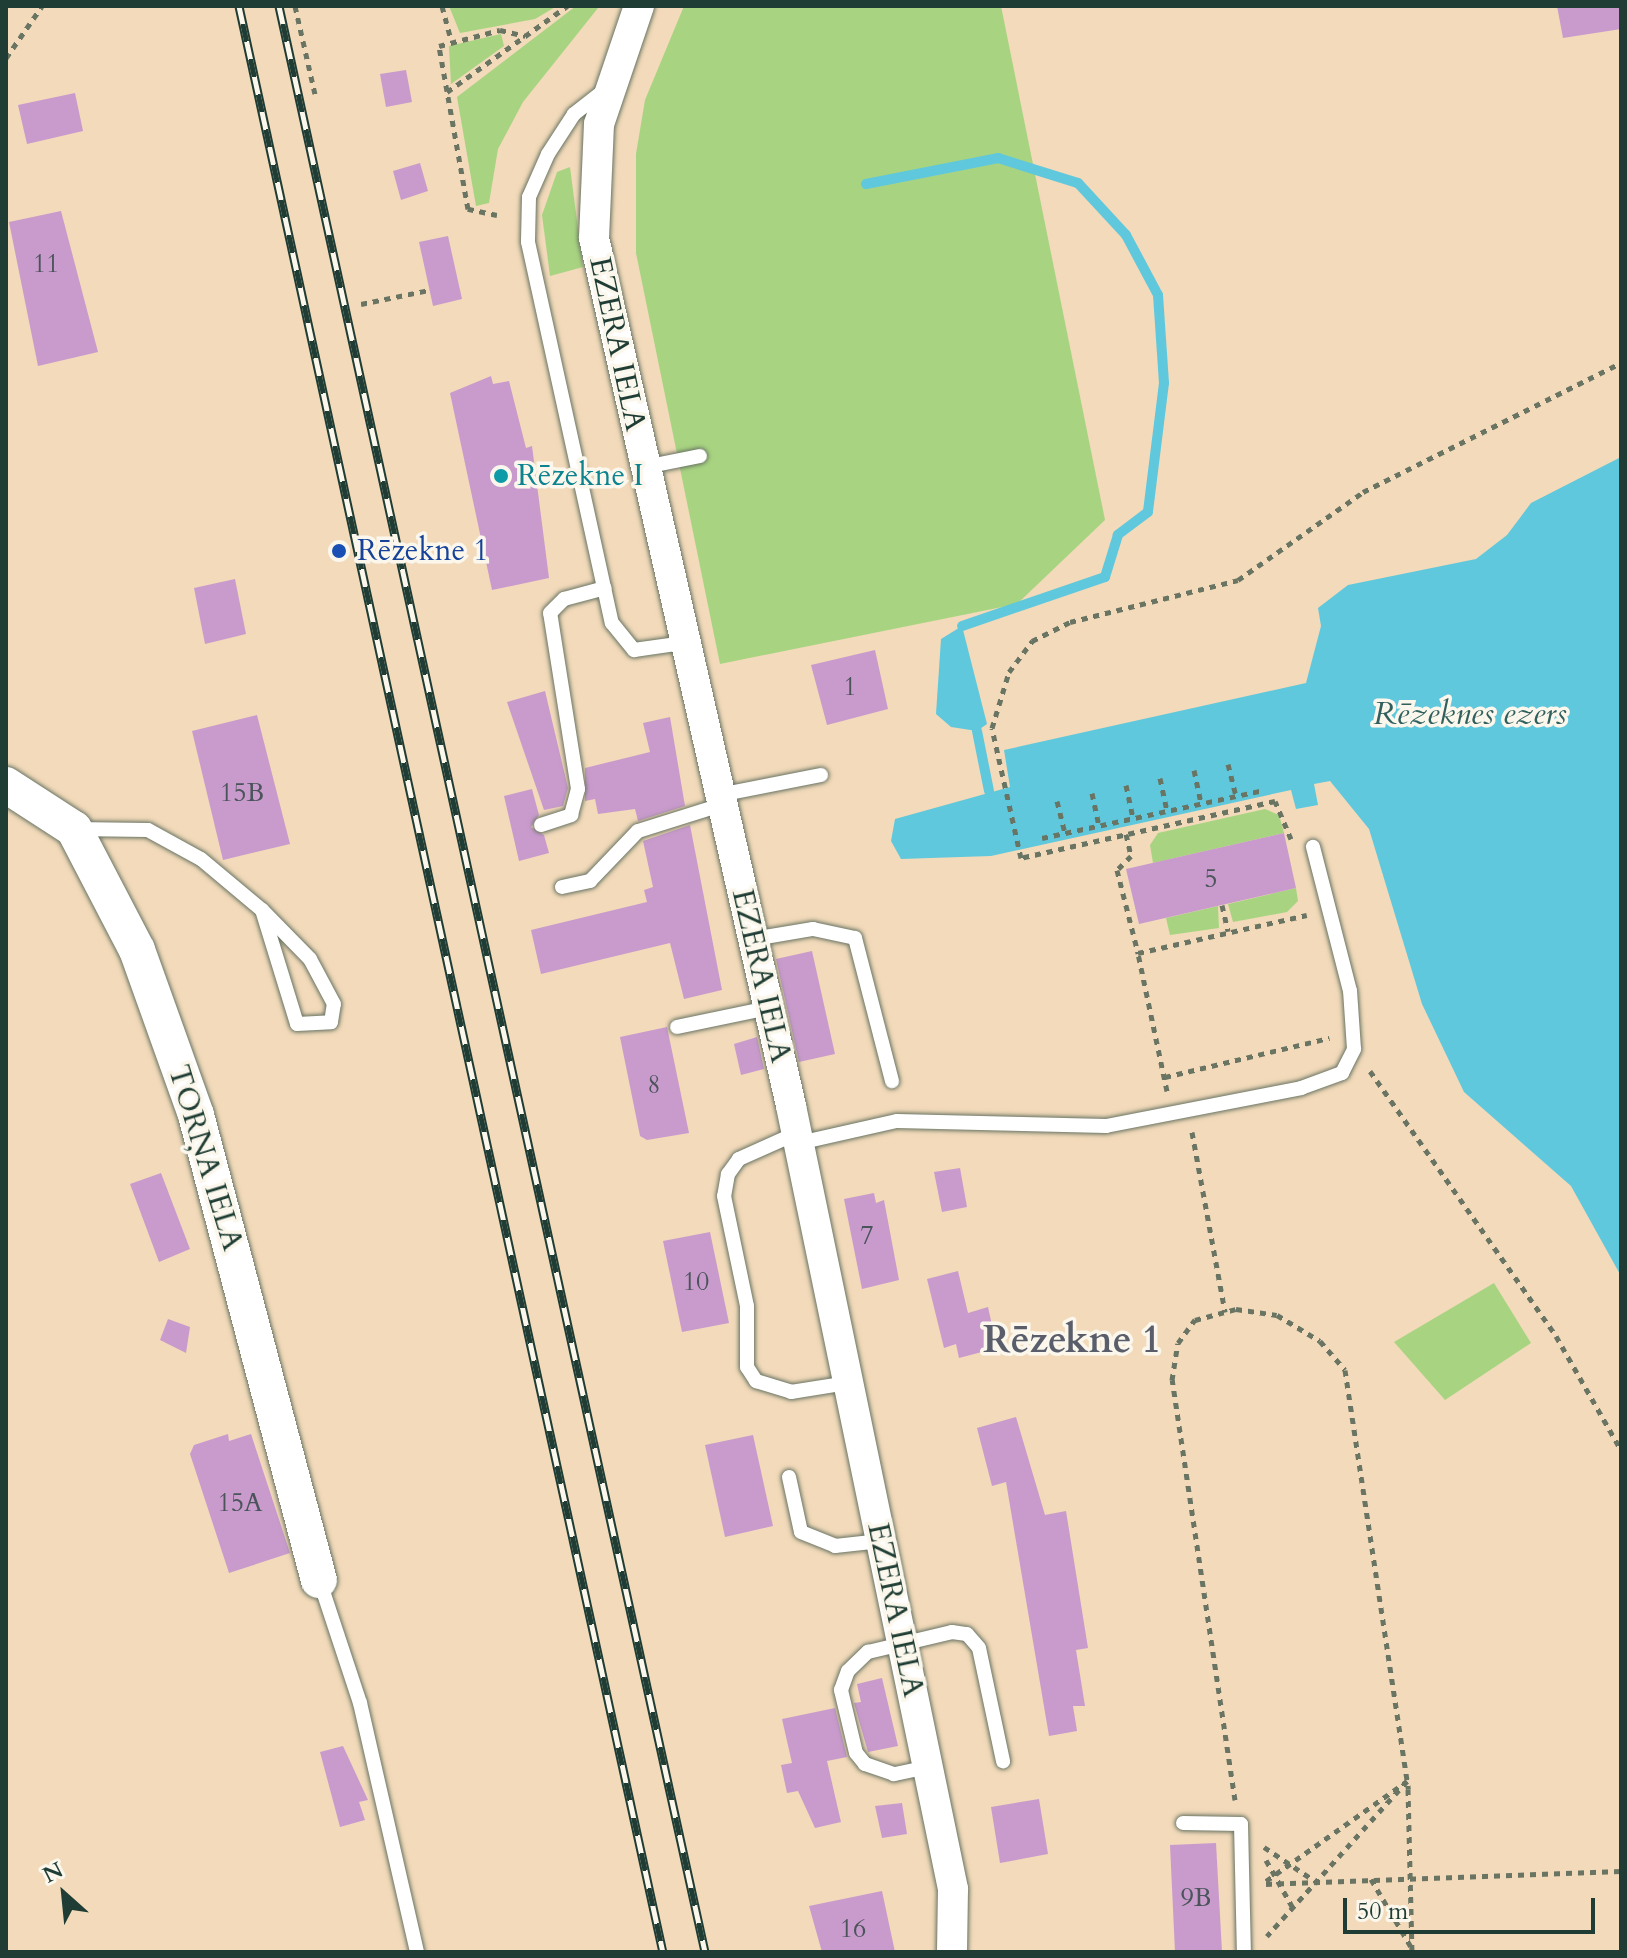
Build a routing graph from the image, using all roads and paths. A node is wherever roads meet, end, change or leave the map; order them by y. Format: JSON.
{"nodes":[{"id":1,"x":42,"y":6,"type":"edge"},
{"id":2,"x":295,"y":6,"type":"edge"},
{"id":3,"x":442,"y":6,"type":"edge"},
{"id":4,"x":567,"y":6,"type":"edge"},
{"id":5,"x":639,"y":6,"type":"edge"},
{"id":6,"x":525,"y":36,"type":"junction"},
{"id":7,"x":451,"y":40,"type":"junction"},
{"id":8,"x":6,"y":58,"type":"edge"},
{"id":9,"x":606,"y":89,"type":"junction"},
{"id":10,"x":447,"y":92,"type":"junction"},
{"id":11,"x":315,"y":94,"type":"dead end"},
{"id":12,"x":497,"y":215,"type":"dead end"},
{"id":13,"x":429,"y":290,"type":"dead end"},
{"id":14,"x":361,"y":304,"type":"dead end"},
{"id":15,"x":1621,"y":363,"type":"edge"},
{"id":16,"x":700,"y":456,"type":"dead end"},
{"id":17,"x":645,"y":467,"type":"junction"},
{"id":18,"x":605,"y":588,"type":"junction"},
{"id":19,"x":683,"y":643,"type":"junction"},
{"id":20,"x":1228,"y":764,"type":"dead end"},
{"id":21,"x":1194,"y":770,"type":"dead end"},
{"id":22,"x":821,"y":775,"type":"dead end"},
{"id":23,"x":1160,"y":778,"type":"dead end"},
{"id":24,"x":6,"y":785,"type":"edge"},
{"id":25,"x":1126,"y":785,"type":"dead end"},
{"id":26,"x":1260,"y":791,"type":"dead end"},
{"id":27,"x":1092,"y":793,"type":"dead end"},
{"id":28,"x":1236,"y":796,"type":"junction"},
{"id":29,"x":720,"y":800,"type":"junction"},
{"id":30,"x":1057,"y":801,"type":"dead end"},
{"id":31,"x":1201,"y":804,"type":"junction"},
{"id":32,"x":1167,"y":811,"type":"junction"},
{"id":33,"x":1133,"y":818,"type":"junction"},
{"id":34,"x":541,"y":825,"type":"dead end"},
{"id":35,"x":1099,"y":826,"type":"junction"},
{"id":36,"x":74,"y":829,"type":"junction"},
{"id":37,"x":1065,"y":833,"type":"junction"},
{"id":38,"x":1126,"y":834,"type":"junction"},
{"id":39,"x":1042,"y":838,"type":"dead end"},
{"id":40,"x":1313,"y":847,"type":"joint"},
{"id":41,"x":562,"y":887,"type":"dead end"},
{"id":42,"x":1222,"y":905,"type":"dead end"},
{"id":43,"x":262,"y":910,"type":"junction"},
{"id":44,"x":1314,"y":929,"type":"dead end"},
{"id":45,"x":1228,"y":931,"type":"junction"},
{"id":46,"x":753,"y":939,"type":"junction"},
{"id":47,"x":1138,"y":953,"type":"junction"},
{"id":48,"x":768,"y":1008,"type":"junction"},
{"id":49,"x":1329,"y":1025,"type":"dead end"},
{"id":50,"x":677,"y":1027,"type":"dead end"},
{"id":51,"x":1354,"y":1049,"type":"junction"},
{"id":52,"x":1165,"y":1077,"type":"junction"},
{"id":53,"x":892,"y":1081,"type":"dead end"},
{"id":54,"x":1189,"y":1112,"type":"junction"},
{"id":55,"x":1171,"y":1115,"type":"junction"},
{"id":56,"x":798,"y":1138,"type":"junction"},
{"id":57,"x":1225,"y":1312,"type":"junction"},
{"id":58,"x":848,"y":1383,"type":"junction"},
{"id":59,"x":1621,"y":1450,"type":"edge"},
{"id":60,"x":789,"y":1477,"type":"dead end"},
{"id":61,"x":881,"y":1541,"type":"junction"},
{"id":62,"x":319,"y":1580,"type":"joint"},
{"id":63,"x":902,"y":1641,"type":"junction"},
{"id":64,"x":1003,"y":1761,"type":"dead end"},
{"id":65,"x":928,"y":1767,"type":"junction"},
{"id":66,"x":1407,"y":1781,"type":"junction"},
{"id":67,"x":1236,"y":1805,"type":"dead end"},
{"id":68,"x":1183,"y":1823,"type":"dead end"},
{"id":69,"x":1290,"y":1864,"type":"junction"},
{"id":70,"x":1621,"y":1871,"type":"edge"},
{"id":71,"x":1274,"y":1875,"type":"junction"},
{"id":72,"x":1409,"y":1877,"type":"junction"},
{"id":73,"x":1371,"y":1879,"type":"junction"},
{"id":74,"x":1316,"y":1882,"type":"junction"},
{"id":75,"x":1279,"y":1883,"type":"junction"},
{"id":76,"x":1262,"y":1884,"type":"junction"},
{"id":77,"x":1242,"y":1885,"type":"junction"},
{"id":78,"x":1293,"y":1908,"type":"junction"},
{"id":79,"x":1263,"y":1941,"type":"dead end"},
{"id":80,"x":1412,"y":1950,"type":"edge"},
{"id":81,"x":417,"y":1952,"type":"edge"},
{"id":82,"x":952,"y":1952,"type":"edge"},
{"id":83,"x":1244,"y":1952,"type":"edge"}],
"edges":[{"from":1,"to":8,"type":"path"},
{"from":2,"to":11,"type":"path"},
{"from":3,"to":7,"type":"path"},
{"from":4,"to":6,"type":"path"},
{"from":5,"to":9,"type":"street","name":"EZERA IELA"},
{"from":6,"to":7,"type":"path"},
{"from":6,"to":10,"type":"path"},
{"from":7,"to":10,"type":"path"},
{"from":9,"to":17,"type":"street","name":"EZERA IELA"},
{"from":9,"to":18,"type":"lane"},
{"from":10,"to":12,"type":"path"},
{"from":13,"to":14,"type":"path"},
{"from":15,"to":38,"type":"path"},
{"from":16,"to":17,"type":"lane"},
{"from":17,"to":19,"type":"street","name":"EZERA IELA"},
{"from":18,"to":19,"type":"lane"},
{"from":18,"to":34,"type":"lane"},
{"from":19,"to":29,"type":"street","name":"EZERA IELA"},
{"from":20,"to":28,"type":"path"},
{"from":21,"to":31,"type":"path"},
{"from":22,"to":29,"type":"lane"},
{"from":23,"to":32,"type":"path"},
{"from":24,"to":36,"type":"street","name":"TORŅA IELA"},
{"from":25,"to":33,"type":"path"},
{"from":26,"to":28,"type":"path"},
{"from":27,"to":35,"type":"path"},
{"from":28,"to":31,"type":"path"},
{"from":29,"to":41,"type":"lane"},
{"from":29,"to":46,"type":"street","name":"EZERA IELA"},
{"from":30,"to":37,"type":"path"},
{"from":31,"to":32,"type":"path"},
{"from":32,"to":33,"type":"path"},
{"from":33,"to":35,"type":"path"},
{"from":35,"to":37,"type":"path"},
{"from":36,"to":43,"type":"lane"},
{"from":36,"to":62,"type":"street","name":"TORŅA IELA"},
{"from":37,"to":39,"type":"path"},
{"from":38,"to":40,"type":"path"},
{"from":38,"to":47,"type":"path"},
{"from":40,"to":51,"type":"lane"},
{"from":42,"to":45,"type":"path"},
{"from":43,"to":43,"type":"lane"},
{"from":44,"to":45,"type":"path"},
{"from":45,"to":47,"type":"path"},
{"from":46,"to":48,"type":"street","name":"EZERA IELA"},
{"from":46,"to":53,"type":"lane"},
{"from":47,"to":52,"type":"path"},
{"from":48,"to":50,"type":"lane"},
{"from":48,"to":56,"type":"street","name":"EZERA IELA"},
{"from":49,"to":52,"type":"path"},
{"from":51,"to":54,"type":"lane"},
{"from":51,"to":59,"type":"path"},
{"from":52,"to":55,"type":"path"},
{"from":54,"to":55,"type":"lane"},
{"from":54,"to":57,"type":"path"},
{"from":55,"to":56,"type":"lane"},
{"from":56,"to":58,"type":"street","name":"EZERA IELA"},
{"from":56,"to":58,"type":"lane"},
{"from":57,"to":66,"type":"path"},
{"from":57,"to":67,"type":"path"},
{"from":58,"to":61,"type":"street","name":"EZERA IELA"},
{"from":60,"to":61,"type":"lane"},
{"from":61,"to":63,"type":"street","name":"EZERA IELA"},
{"from":62,"to":81,"type":"lane"},
{"from":63,"to":64,"type":"lane"},
{"from":63,"to":65,"type":"street","name":"EZERA IELA"},
{"from":63,"to":65,"type":"lane"},
{"from":65,"to":82,"type":"street","name":"EZERA IELA"},
{"from":66,"to":69,"type":"path"},
{"from":66,"to":72,"type":"path"},
{"from":66,"to":74,"type":"path"},
{"from":68,"to":77,"type":"lane"},
{"from":69,"to":71,"type":"path"},
{"from":69,"to":71,"type":"path"},
{"from":69,"to":74,"type":"path"},
{"from":70,"to":72,"type":"path"},
{"from":71,"to":75,"type":"path"},
{"from":71,"to":76,"type":"path"},
{"from":72,"to":73,"type":"path"},
{"from":72,"to":80,"type":"path"},
{"from":73,"to":74,"type":"path"},
{"from":73,"to":80,"type":"path"},
{"from":74,"to":75,"type":"path"},
{"from":74,"to":78,"type":"path"},
{"from":75,"to":76,"type":"path"},
{"from":75,"to":78,"type":"path"},
{"from":76,"to":77,"type":"path"},
{"from":77,"to":83,"type":"lane"},
{"from":78,"to":79,"type":"path"}]}
